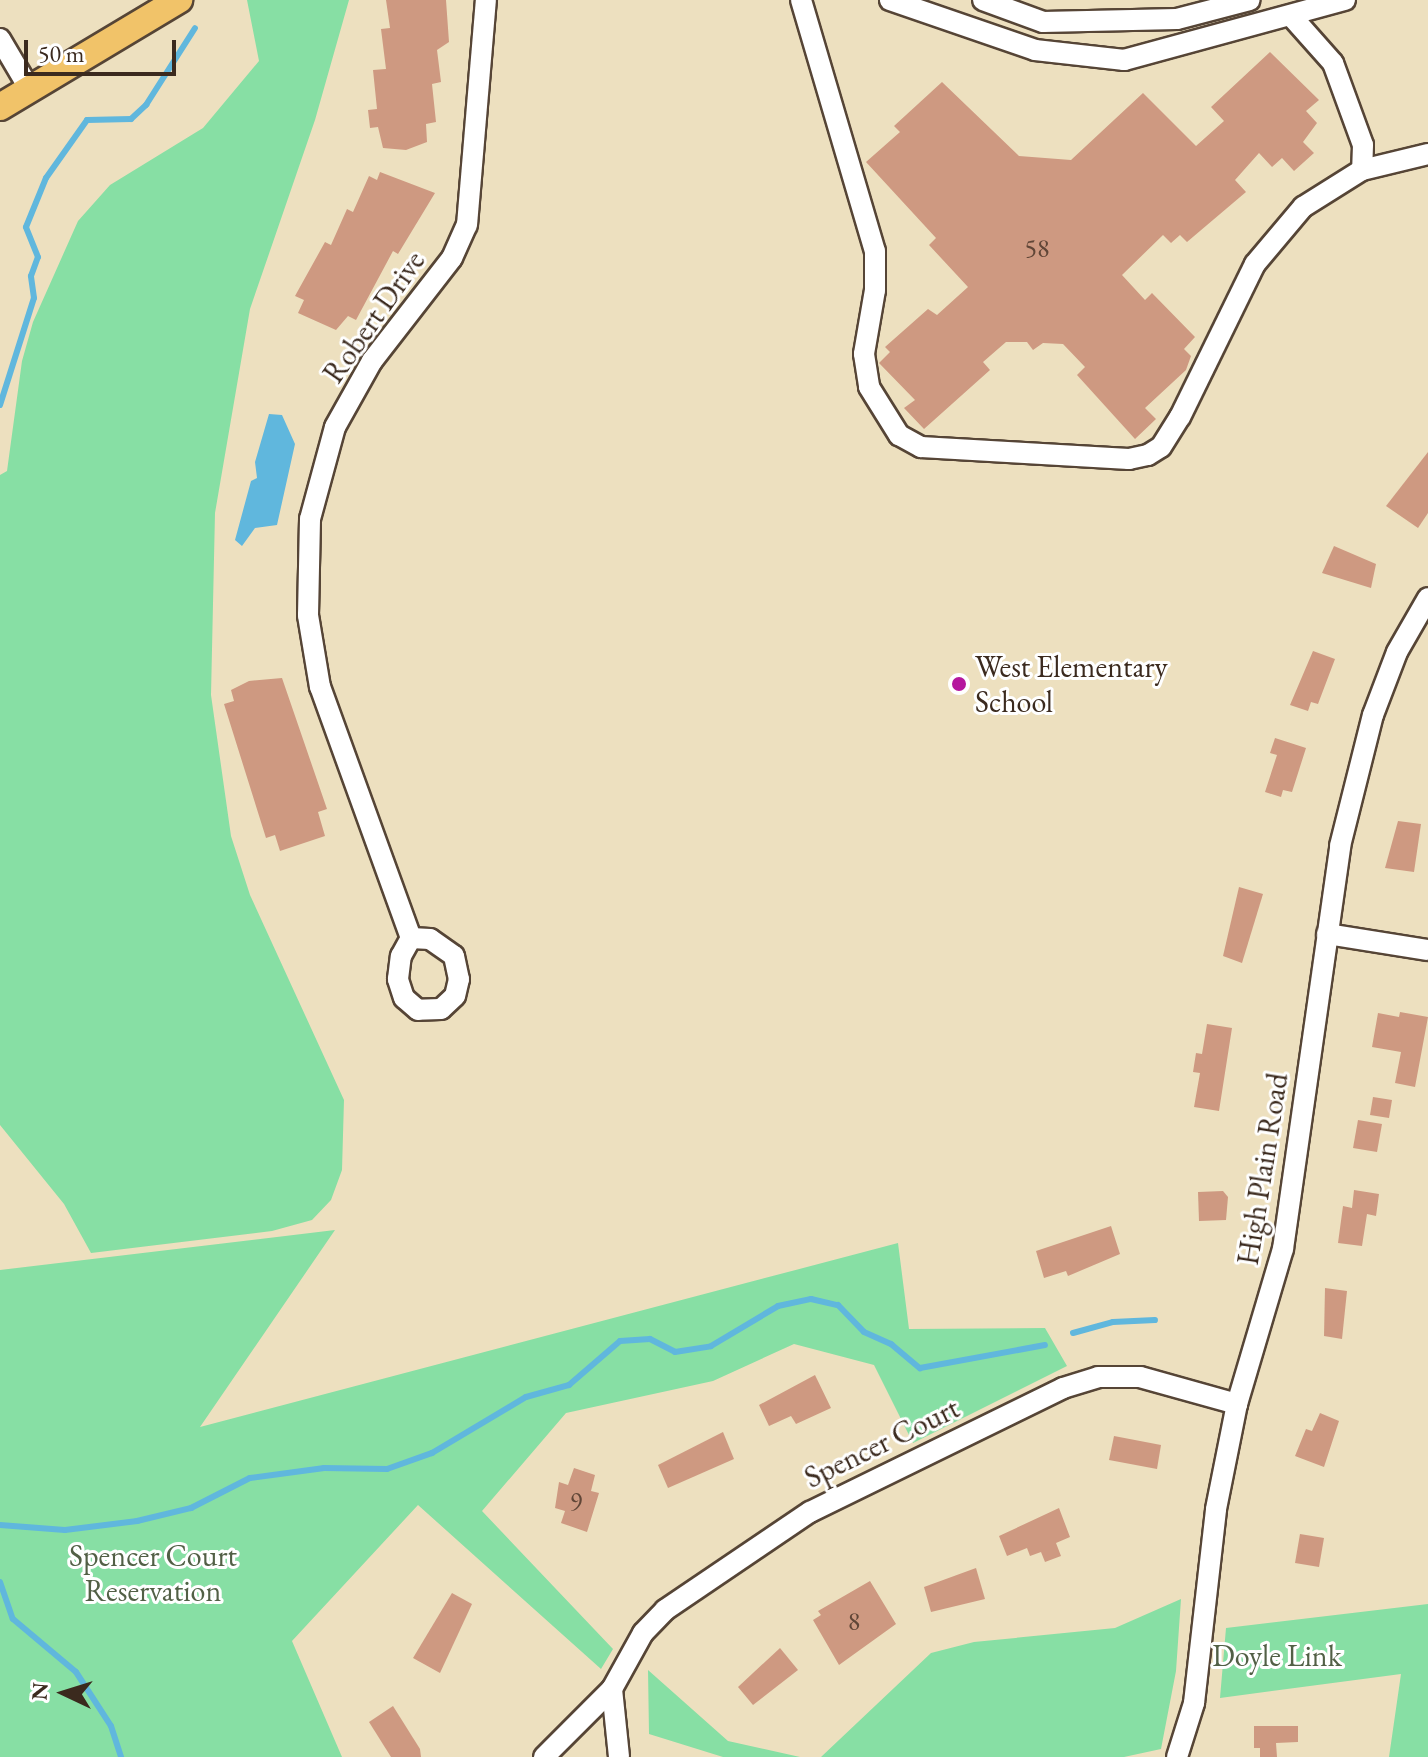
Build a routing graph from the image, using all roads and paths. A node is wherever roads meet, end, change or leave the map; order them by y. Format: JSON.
{"nodes":[{"id":1,"x":179,"y":0,"type":"edge"},
{"id":2,"x":486,"y":0,"type":"edge"},
{"id":3,"x":801,"y":0,"type":"edge"},
{"id":4,"x":890,"y":0,"type":"edge"},
{"id":5,"x":983,"y":0,"type":"edge"},
{"id":6,"x":1250,"y":0,"type":"edge"},
{"id":7,"x":1345,"y":0,"type":"edge"},
{"id":8,"x":1293,"y":18,"type":"junction"},
{"id":9,"x":0,"y":39,"type":"edge"},
{"id":10,"x":29,"y":88,"type":"junction"},
{"id":11,"x":0,"y":107,"type":"edge"},
{"id":12,"x":1428,"y":154,"type":"edge"},
{"id":13,"x":1362,"y":170,"type":"junction"},
{"id":14,"x":1428,"y":598,"type":"edge"},
{"id":15,"x":1327,"y":934,"type":"junction"},
{"id":16,"x":411,"y":938,"type":"dead end"},
{"id":17,"x":1428,"y":950,"type":"edge"},
{"id":18,"x":1237,"y":1404,"type":"junction"},
{"id":19,"x":612,"y":1689,"type":"junction"},
{"id":20,"x":544,"y":1757,"type":"edge"},
{"id":21,"x":619,"y":1757,"type":"edge"},
{"id":22,"x":1177,"y":1757,"type":"edge"}],
"edges":[{"from":1,"to":10,"type":"main road"},
{"from":2,"to":16,"type":"street","name":"Robert Drive"},
{"from":3,"to":13,"type":"street"},
{"from":4,"to":8,"type":"street"},
{"from":5,"to":6,"type":"street"},
{"from":7,"to":8,"type":"street"},
{"from":8,"to":13,"type":"street"},
{"from":9,"to":10,"type":"street"},
{"from":10,"to":11,"type":"main road"},
{"from":12,"to":13,"type":"street"},
{"from":14,"to":15,"type":"street","name":"High Plain Road"},
{"from":15,"to":17,"type":"street"},
{"from":15,"to":18,"type":"street","name":"High Plain Road"},
{"from":18,"to":19,"type":"street","name":"Spencer Court"},
{"from":18,"to":22,"type":"street","name":"High Plain Road"},
{"from":19,"to":20,"type":"street","name":"Spencer Court"},
{"from":19,"to":21,"type":"street"}]}
